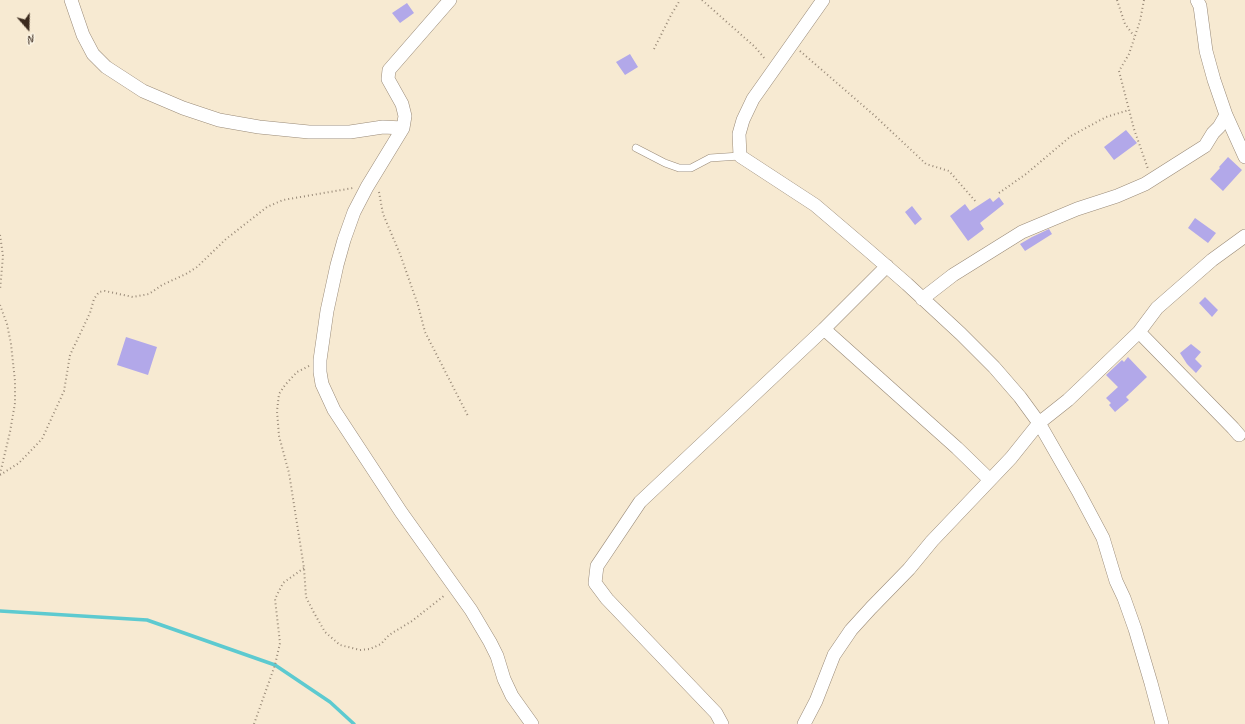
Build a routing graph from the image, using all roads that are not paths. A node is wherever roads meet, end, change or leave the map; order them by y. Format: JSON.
{"nodes":[{"id":1,"x":71,"y":0,"type":"edge"},
{"id":2,"x":450,"y":0,"type":"edge"},
{"id":3,"x":823,"y":0,"type":"edge"},
{"id":4,"x":1197,"y":0,"type":"edge"},
{"id":5,"x":1226,"y":115,"type":"junction"},
{"id":6,"x":403,"y":128,"type":"junction"},
{"id":7,"x":636,"y":148,"type":"dead end"},
{"id":8,"x":740,"y":156,"type":"junction"},
{"id":9,"x":1245,"y":157,"type":"edge"},
{"id":10,"x":1245,"y":236,"type":"edge"},
{"id":11,"x":887,"y":266,"type":"junction"},
{"id":12,"x":922,"y":298,"type":"junction"},
{"id":13,"x":824,"y":330,"type":"junction"},
{"id":14,"x":1139,"y":332,"type":"junction"},
{"id":15,"x":1039,"y":423,"type":"junction"},
{"id":16,"x":1239,"y":435,"type":"dead end"},
{"id":17,"x":990,"y":480,"type":"junction"},
{"id":18,"x":532,"y":724,"type":"edge"},
{"id":19,"x":722,"y":724,"type":"edge"},
{"id":20,"x":804,"y":724,"type":"edge"},
{"id":21,"x":1162,"y":724,"type":"edge"}],
"edges":[{"from":1,"to":6,"type":"street"},
{"from":2,"to":6,"type":"street"},
{"from":3,"to":8,"type":"street"},
{"from":4,"to":5,"type":"street"},
{"from":5,"to":9,"type":"street"},
{"from":5,"to":12,"type":"street"},
{"from":6,"to":18,"type":"street"},
{"from":7,"to":8,"type":"lane"},
{"from":8,"to":11,"type":"street"},
{"from":10,"to":14,"type":"street"},
{"from":11,"to":12,"type":"street"},
{"from":11,"to":13,"type":"street"},
{"from":12,"to":15,"type":"street"},
{"from":13,"to":17,"type":"street"},
{"from":13,"to":19,"type":"street"},
{"from":14,"to":15,"type":"street"},
{"from":14,"to":16,"type":"street"},
{"from":15,"to":17,"type":"street"},
{"from":15,"to":21,"type":"street"},
{"from":17,"to":20,"type":"street"}]}
